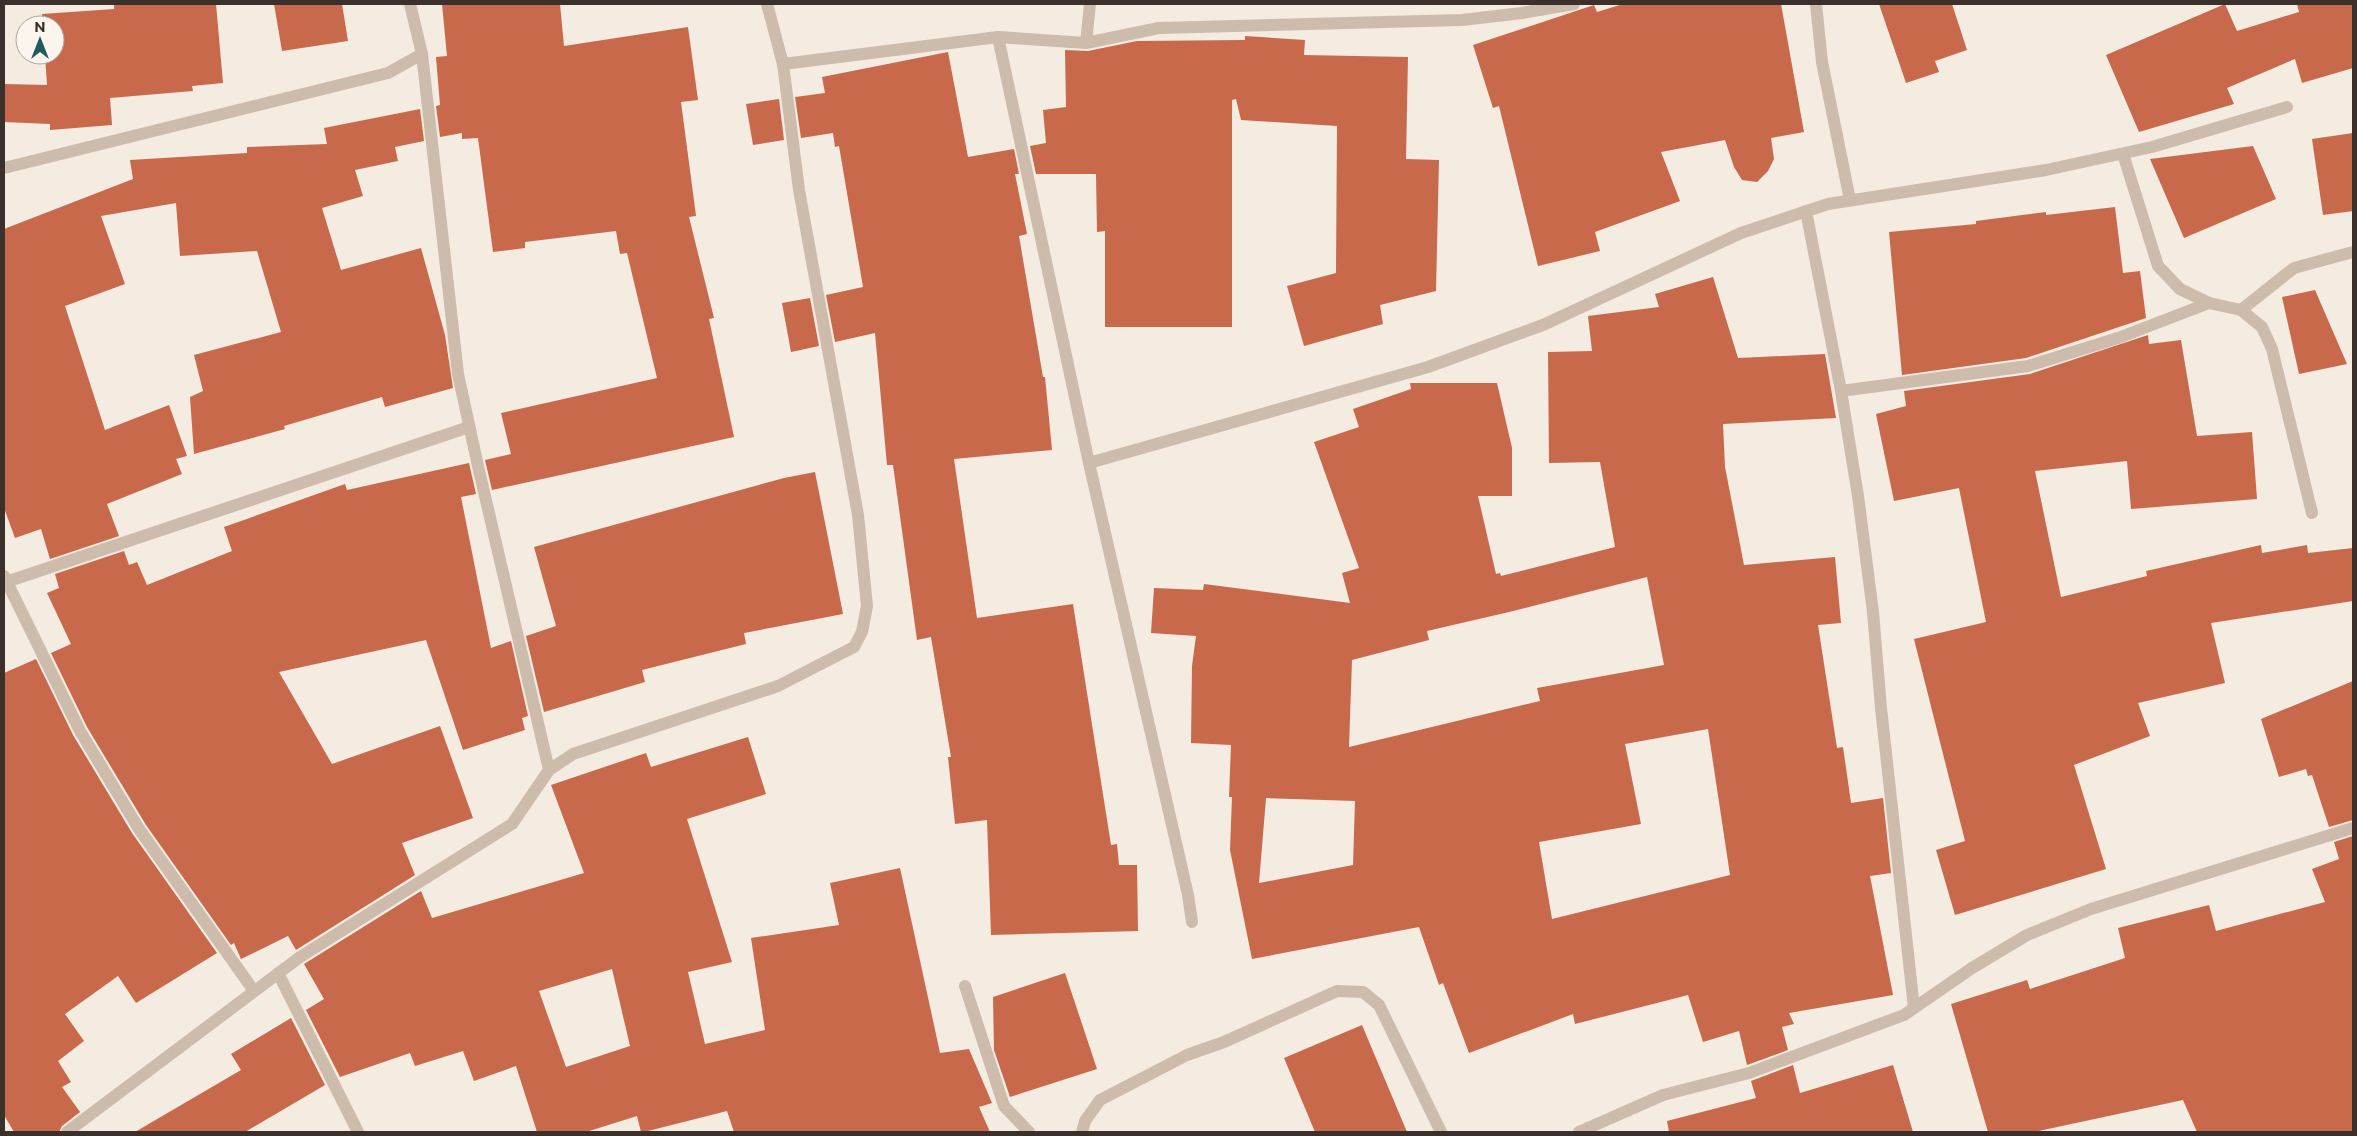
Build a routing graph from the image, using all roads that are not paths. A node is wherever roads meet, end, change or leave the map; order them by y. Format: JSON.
{"nodes":[{"id":1,"x":410,"y":4,"type":"edge"},
{"id":2,"x":767,"y":4,"type":"edge"},
{"id":3,"x":1090,"y":4,"type":"edge"},
{"id":4,"x":1574,"y":4,"type":"edge"},
{"id":5,"x":1816,"y":4,"type":"edge"},
{"id":6,"x":998,"y":37,"type":"junction"},
{"id":7,"x":1086,"y":44,"type":"junction"},
{"id":8,"x":422,"y":54,"type":"junction"},
{"id":9,"x":783,"y":64,"type":"junction"},
{"id":10,"x":2286,"y":107,"type":"dead end"},
{"id":11,"x":2123,"y":154,"type":"junction"},
{"id":12,"x":4,"y":168,"type":"edge"},
{"id":13,"x":1850,"y":200,"type":"junction"},
{"id":14,"x":1806,"y":211,"type":"junction"},
{"id":15,"x":2353,"y":252,"type":"edge"},
{"id":16,"x":2209,"y":303,"type":"junction"},
{"id":17,"x":2242,"y":310,"type":"junction"},
{"id":18,"x":1841,"y":391,"type":"junction"},
{"id":19,"x":469,"y":427,"type":"junction"},
{"id":20,"x":1089,"y":463,"type":"junction"},
{"id":21,"x":2312,"y":513,"type":"dead end"},
{"id":22,"x":5,"y":579,"type":"edge"},
{"id":23,"x":548,"y":770,"type":"junction"},
{"id":24,"x":2353,"y":828,"type":"edge"},
{"id":25,"x":1192,"y":922,"type":"dead end"},
{"id":26,"x":278,"y":973,"type":"junction"},
{"id":27,"x":965,"y":986,"type":"dead end"},
{"id":28,"x":254,"y":991,"type":"junction"},
{"id":29,"x":1914,"y":1008,"type":"junction"},
{"id":30,"x":67,"y":1132,"type":"edge"},
{"id":31,"x":358,"y":1132,"type":"edge"},
{"id":32,"x":1029,"y":1132,"type":"edge"},
{"id":33,"x":1082,"y":1132,"type":"edge"},
{"id":34,"x":1441,"y":1132,"type":"edge"},
{"id":35,"x":1579,"y":1132,"type":"edge"}],
"edges":[{"from":1,"to":8,"type":"street"},
{"from":2,"to":9,"type":"street"},
{"from":3,"to":7,"type":"street"},
{"from":4,"to":7,"type":"street"},
{"from":5,"to":13,"type":"street"},
{"from":6,"to":7,"type":"street"},
{"from":6,"to":9,"type":"street"},
{"from":6,"to":20,"type":"street"},
{"from":8,"to":12,"type":"street"},
{"from":8,"to":19,"type":"street"},
{"from":9,"to":23,"type":"street"},
{"from":10,"to":11,"type":"street"},
{"from":11,"to":13,"type":"street"},
{"from":11,"to":16,"type":"street"},
{"from":13,"to":14,"type":"street"},
{"from":14,"to":18,"type":"street"},
{"from":14,"to":20,"type":"street"},
{"from":15,"to":17,"type":"street"},
{"from":16,"to":17,"type":"street"},
{"from":16,"to":18,"type":"street"},
{"from":17,"to":21,"type":"street"},
{"from":18,"to":29,"type":"street"},
{"from":19,"to":22,"type":"street"},
{"from":19,"to":23,"type":"street"},
{"from":20,"to":25,"type":"street"},
{"from":22,"to":28,"type":"street"},
{"from":23,"to":26,"type":"street"},
{"from":24,"to":29,"type":"street"},
{"from":26,"to":28,"type":"street"},
{"from":26,"to":31,"type":"street"},
{"from":27,"to":32,"type":"street"},
{"from":28,"to":30,"type":"street"},
{"from":29,"to":35,"type":"street"},
{"from":33,"to":34,"type":"street"}]}
